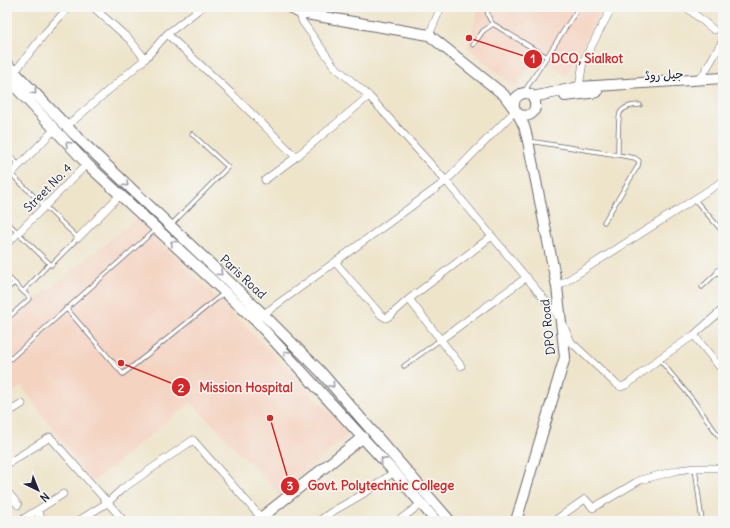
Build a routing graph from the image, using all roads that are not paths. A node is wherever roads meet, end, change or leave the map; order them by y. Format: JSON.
{"nodes":[{"id":1,"x":69,"y":7,"type":"edge"},
{"id":2,"x":94,"y":7,"type":"edge"},
{"id":3,"x":202,"y":7,"type":"edge"},
{"id":4,"x":290,"y":7,"type":"edge"},
{"id":5,"x":440,"y":7,"type":"edge"},
{"id":6,"x":488,"y":7,"type":"edge"},
{"id":7,"x":579,"y":7,"type":"edge"},
{"id":8,"x":612,"y":7,"type":"edge"},
{"id":9,"x":686,"y":7,"type":"edge"},
{"id":10,"x":300,"y":13,"type":"junction"},
{"id":11,"x":493,"y":24,"type":"junction"},
{"id":12,"x":714,"y":30,"type":"dead end"},
{"id":13,"x":168,"y":34,"type":"junction"},
{"id":14,"x":429,"y":36,"type":"junction"},
{"id":15,"x":723,"y":40,"type":"edge"},
{"id":16,"x":473,"y":45,"type":"dead end"},
{"id":17,"x":547,"y":57,"type":"junction"},
{"id":18,"x":145,"y":59,"type":"junction"},
{"id":19,"x":7,"y":64,"type":"edge"},
{"id":20,"x":10,"y":76,"type":"edge"},
{"id":21,"x":723,"y":78,"type":"edge"},
{"id":22,"x":698,"y":83,"type":"junction"},
{"id":23,"x":723,"y":85,"type":"edge"},
{"id":24,"x":579,"y":87,"type":"junction"},
{"id":25,"x":524,"y":93,"type":"junction"},
{"id":26,"x":369,"y":96,"type":"junction"},
{"id":27,"x":535,"y":101,"type":"junction"},
{"id":28,"x":640,"y":105,"type":"dead end"},
{"id":29,"x":516,"y":108,"type":"junction"},
{"id":30,"x":529,"y":115,"type":"junction"},
{"id":31,"x":67,"y":126,"type":"junction"},
{"id":32,"x":524,"y":126,"type":"junction"},
{"id":33,"x":54,"y":130,"type":"junction"},
{"id":34,"x":192,"y":134,"type":"dead end"},
{"id":35,"x":528,"y":141,"type":"junction"},
{"id":36,"x":7,"y":153,"type":"edge"},
{"id":37,"x":618,"y":155,"type":"junction"},
{"id":38,"x":296,"y":157,"type":"junction"},
{"id":39,"x":87,"y":164,"type":"junction"},
{"id":40,"x":20,"y":165,"type":"junction"},
{"id":41,"x":9,"y":176,"type":"edge"},
{"id":42,"x":265,"y":180,"type":"dead end"},
{"id":43,"x":446,"y":180,"type":"junction"},
{"id":44,"x":723,"y":181,"type":"edge"},
{"id":45,"x":120,"y":195,"type":"junction"},
{"id":46,"x":694,"y":199,"type":"junction"},
{"id":47,"x":44,"y":206,"type":"junction"},
{"id":48,"x":7,"y":222,"type":"edge"},
{"id":49,"x":604,"y":222,"type":"dead end"},
{"id":50,"x":170,"y":226,"type":"junction"},
{"id":51,"x":157,"y":228,"type":"junction"},
{"id":52,"x":723,"y":232,"type":"edge"},
{"id":53,"x":18,"y":233,"type":"junction"},
{"id":54,"x":492,"y":236,"type":"junction"},
{"id":55,"x":78,"y":238,"type":"junction"},
{"id":56,"x":7,"y":244,"type":"edge"},
{"id":57,"x":335,"y":262,"type":"junction"},
{"id":58,"x":49,"y":264,"type":"junction"},
{"id":59,"x":722,"y":271,"type":"edge"},
{"id":60,"x":7,"y":276,"type":"edge"},
{"id":61,"x":527,"y":277,"type":"junction"},
{"id":62,"x":14,"y":283,"type":"junction"},
{"id":63,"x":556,"y":287,"type":"junction"},
{"id":64,"x":702,"y":287,"type":"dead end"},
{"id":65,"x":7,"y":289,"type":"edge"},
{"id":66,"x":23,"y":292,"type":"junction"},
{"id":67,"x":225,"y":293,"type":"junction"},
{"id":68,"x":408,"y":299,"type":"junction"},
{"id":69,"x":66,"y":308,"type":"junction"},
{"id":70,"x":722,"y":312,"type":"edge"},
{"id":71,"x":263,"y":314,"type":"junction"},
{"id":72,"x":560,"y":318,"type":"junction"},
{"id":73,"x":7,"y":319,"type":"edge"},
{"id":74,"x":255,"y":320,"type":"junction"},
{"id":75,"x":694,"y":335,"type":"junction"},
{"id":76,"x":440,"y":340,"type":"junction"},
{"id":77,"x":659,"y":359,"type":"junction"},
{"id":78,"x":7,"y":362,"type":"edge"},
{"id":79,"x":404,"y":366,"type":"dead end"},
{"id":80,"x":461,"y":366,"type":"dead end"},
{"id":81,"x":320,"y":371,"type":"junction"},
{"id":82,"x":723,"y":371,"type":"edge"},
{"id":83,"x":310,"y":379,"type":"junction"},
{"id":84,"x":22,"y":404,"type":"dead end"},
{"id":85,"x":7,"y":413,"type":"edge"},
{"id":86,"x":362,"y":437,"type":"junction"},
{"id":87,"x":723,"y":442,"type":"edge"},
{"id":88,"x":7,"y":464,"type":"edge"},
{"id":89,"x":695,"y":468,"type":"junction"},
{"id":90,"x":723,"y":468,"type":"edge"},
{"id":91,"x":394,"y":472,"type":"junction"},
{"id":92,"x":7,"y":491,"type":"edge"},
{"id":93,"x":63,"y":494,"type":"dead end"},
{"id":94,"x":107,"y":503,"type":"junction"},
{"id":95,"x":421,"y":504,"type":"junction"},
{"id":96,"x":18,"y":505,"type":"dead end"},
{"id":97,"x":37,"y":511,"type":"junction"},
{"id":98,"x":261,"y":520,"type":"edge"},
{"id":99,"x":20,"y":521,"type":"edge"},
{"id":100,"x":43,"y":521,"type":"edge"},
{"id":101,"x":78,"y":521,"type":"edge"},
{"id":102,"x":124,"y":521,"type":"edge"},
{"id":103,"x":319,"y":521,"type":"edge"},
{"id":104,"x":398,"y":521,"type":"edge"},
{"id":105,"x":436,"y":521,"type":"edge"},
{"id":106,"x":450,"y":521,"type":"edge"},
{"id":107,"x":516,"y":521,"type":"edge"},
{"id":108,"x":554,"y":521,"type":"edge"},
{"id":109,"x":702,"y":521,"type":"edge"}],
"edges":[{"from":1,"to":20,"type":"street"},
{"from":2,"to":18,"type":"street"},
{"from":3,"to":13,"type":"street"},
{"from":4,"to":10,"type":"main road"},
{"from":5,"to":14,"type":"street"},
{"from":6,"to":11,"type":"lane"},
{"from":7,"to":17,"type":"lane"},
{"from":8,"to":24,"type":"street"},
{"from":9,"to":12,"type":"street"},
{"from":10,"to":14,"type":"main road"},
{"from":10,"to":26,"type":"street"},
{"from":11,"to":16,"type":"lane"},
{"from":11,"to":17,"type":"lane"},
{"from":13,"to":18,"type":"street"},
{"from":13,"to":38,"type":"street"},
{"from":14,"to":29,"type":"main road","name":"DPO Road"},
{"from":15,"to":22,"type":"street"},
{"from":17,"to":25,"type":"lane"},
{"from":18,"to":31,"type":"street"},
{"from":19,"to":20,"type":"main road","name":"Paris Road"},
{"from":20,"to":31,"type":"main road","name":"Paris Road","one_way":true},
{"from":20,"to":33,"type":"main road","name":"Paris Road"},
{"from":21,"to":22,"type":"main road"},
{"from":22,"to":23,"type":"main road","name":"جیل روڈ"},
{"from":22,"to":24,"type":"main road"},
{"from":22,"to":27,"type":"main road","name":"جیل روڈ"},
{"from":24,"to":27,"type":"main road"},
{"from":25,"to":27,"type":"main road"},
{"from":25,"to":29,"type":"main road"},
{"from":26,"to":38,"type":"street"},
{"from":26,"to":43,"type":"street"},
{"from":27,"to":30,"type":"main road"},
{"from":28,"to":37,"type":"lane"},
{"from":29,"to":30,"type":"main road"},
{"from":29,"to":32,"type":"main road","name":"DPO Road"},
{"from":29,"to":43,"type":"street"},
{"from":30,"to":32,"type":"main road"},
{"from":31,"to":50,"type":"main road","name":"Paris Road","one_way":true},
{"from":32,"to":35,"type":"main road","name":"DPO Road"},
{"from":39,"to":33,"type":"main road","name":"Paris Road","one_way":true},
{"from":33,"to":40,"type":"street"},
{"from":34,"to":50,"type":"lane"},
{"from":35,"to":37,"type":"lane"},
{"from":35,"to":63,"type":"main road","name":"DPO Road"},
{"from":36,"to":40,"type":"lane"},
{"from":37,"to":49,"type":"lane"},
{"from":38,"to":42,"type":"street"},
{"from":39,"to":45,"type":"main road","name":"Paris Road"},
{"from":39,"to":47,"type":"street","name":"Street No. 4"},
{"from":40,"to":41,"type":"street"},
{"from":41,"to":47,"type":"lane"},
{"from":43,"to":54,"type":"street"},
{"from":43,"to":57,"type":"street"},
{"from":44,"to":46,"type":"street"},
{"from":45,"to":51,"type":"main road","name":"Paris Road"},
{"from":45,"to":55,"type":"street"},
{"from":46,"to":52,"type":"lane"},
{"from":46,"to":63,"type":"street"},
{"from":47,"to":53,"type":"street","name":"Street No. 4"},
{"from":47,"to":55,"type":"lane"},
{"from":48,"to":53,"type":"lane"},
{"from":50,"to":71,"type":"main road","name":"Paris Road","one_way":true},
{"from":67,"to":51,"type":"main road","name":"Paris Road","one_way":true},
{"from":51,"to":69,"type":"lane"},
{"from":53,"to":56,"type":"street","name":"Street No. 4"},
{"from":53,"to":58,"type":"lane"},
{"from":54,"to":61,"type":"street"},
{"from":54,"to":68,"type":"street"},
{"from":55,"to":58,"type":"lane"},
{"from":57,"to":68,"type":"street"},
{"from":57,"to":71,"type":"street"},
{"from":58,"to":66,"type":"lane"},
{"from":59,"to":64,"type":"lane"},
{"from":60,"to":62,"type":"lane"},
{"from":61,"to":72,"type":"street"},
{"from":61,"to":76,"type":"street"},
{"from":62,"to":65,"type":"lane"},
{"from":62,"to":66,"type":"lane"},
{"from":63,"to":72,"type":"main road","name":"DPO Road"},
{"from":66,"to":73,"type":"lane"},
{"from":67,"to":69,"type":"lane"},
{"from":67,"to":74,"type":"main road","name":"Paris Road"},
{"from":68,"to":76,"type":"street"},
{"from":69,"to":78,"type":"lane"},
{"from":70,"to":75,"type":"street"},
{"from":71,"to":74,"type":"street"},
{"from":71,"to":81,"type":"main road","name":"Paris Road"},
{"from":72,"to":77,"type":"street"},
{"from":72,"to":107,"type":"main road","name":"DPO Road"},
{"from":83,"to":74,"type":"main road","name":"Paris Road","one_way":true},
{"from":75,"to":77,"type":"street"},
{"from":75,"to":82,"type":"street"},
{"from":76,"to":79,"type":"lane"},
{"from":76,"to":80,"type":"street"},
{"from":77,"to":87,"type":"lane"},
{"from":81,"to":83,"type":"main road"},
{"from":81,"to":106,"type":"main road","name":"Paris Road","one_way":true},
{"from":83,"to":86,"type":"main road","name":"Paris Road"},
{"from":84,"to":85,"type":"street"},
{"from":91,"to":86,"type":"main road","name":"Paris Road","one_way":true},
{"from":86,"to":98,"type":"main road"},
{"from":88,"to":94,"type":"street"},
{"from":89,"to":90,"type":"street"},
{"from":89,"to":108,"type":"street"},
{"from":89,"to":109,"type":"lane"},
{"from":91,"to":95,"type":"main road","name":"Paris Road"},
{"from":91,"to":103,"type":"street"},
{"from":92,"to":96,"type":"street"},
{"from":93,"to":97,"type":"street"},
{"from":94,"to":98,"type":"street"},
{"from":94,"to":101,"type":"street"},
{"from":94,"to":102,"type":"street"},
{"from":95,"to":104,"type":"street"},
{"from":95,"to":105,"type":"main road","name":"Paris Road"},
{"from":97,"to":99,"type":"street"},
{"from":97,"to":100,"type":"street"}]}
